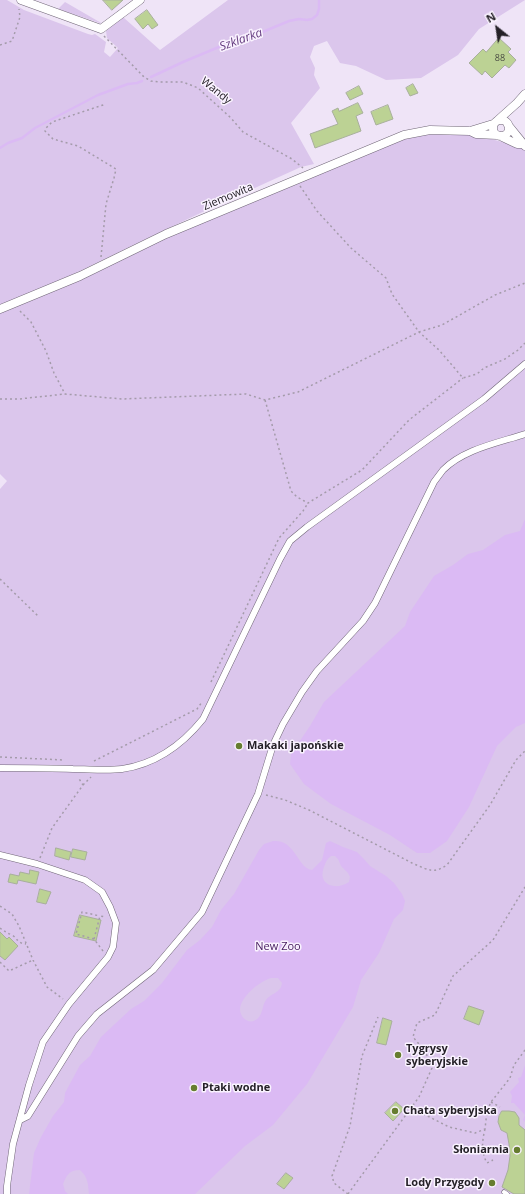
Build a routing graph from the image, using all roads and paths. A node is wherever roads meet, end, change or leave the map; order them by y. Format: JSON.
{"nodes":[{"id":1,"x":140,"y":0,"type":"edge"},
{"id":2,"x":23,"y":1,"type":"edge"},
{"id":3,"x":101,"y":29,"type":"junction"},
{"id":4,"x":0,"y":45,"type":"edge"},
{"id":5,"x":525,"y":94,"type":"edge"},
{"id":6,"x":517,"y":103,"type":"junction"},
{"id":7,"x":106,"y":104,"type":"dead end"},
{"id":8,"x":496,"y":122,"type":"junction"},
{"id":9,"x":508,"y":124,"type":"junction"},
{"id":10,"x":470,"y":131,"type":"junction"},
{"id":11,"x":499,"y":136,"type":"junction"},
{"id":12,"x":524,"y":145,"type":"edge"},
{"id":13,"x":310,"y":174,"type":"junction"},
{"id":14,"x":296,"y":179,"type":"junction"},
{"id":15,"x":101,"y":266,"type":"junction"},
{"id":16,"x":525,"y":283,"type":"edge"},
{"id":17,"x":13,"y":304,"type":"junction"},
{"id":18,"x":0,"y":309,"type":"edge"},
{"id":19,"x":419,"y":332,"type":"junction"},
{"id":20,"x":525,"y":343,"type":"edge"},
{"id":21,"x":525,"y":364,"type":"edge"},
{"id":22,"x":464,"y":378,"type":"junction"},
{"id":23,"x":65,"y":394,"type":"junction"},
{"id":24,"x":0,"y":398,"type":"edge"},
{"id":25,"x":265,"y":400,"type":"junction"},
{"id":26,"x":525,"y":434,"type":"edge"},
{"id":27,"x":308,"y":503,"type":"junction"},
{"id":28,"x":0,"y":578,"type":"edge"},
{"id":29,"x":38,"y":616,"type":"dead end"},
{"id":30,"x":209,"y":688,"type":"dead end"},
{"id":31,"x":202,"y":703,"type":"dead end"},
{"id":32,"x":525,"y":751,"type":"edge"},
{"id":33,"x":0,"y":757,"type":"edge"},
{"id":34,"x":68,"y":761,"type":"dead end"},
{"id":35,"x":91,"y":762,"type":"dead end"},
{"id":36,"x":0,"y":768,"type":"edge"},
{"id":37,"x":72,"y":769,"type":"junction"},
{"id":38,"x":258,"y":794,"type":"junction"},
{"id":39,"x":0,"y":855,"type":"edge"},
{"id":40,"x":37,"y":864,"type":"junction"},
{"id":41,"x":525,"y":887,"type":"edge"},
{"id":42,"x":0,"y":906,"type":"edge"},
{"id":43,"x":100,"y":916,"type":"junction"},
{"id":44,"x":115,"y":918,"type":"junction"},
{"id":45,"x":0,"y":928,"type":"edge"},
{"id":46,"x":94,"y":938,"type":"junction"},
{"id":47,"x":26,"y":944,"type":"junction"},
{"id":48,"x":108,"y":957,"type":"junction"},
{"id":49,"x":33,"y":960,"type":"junction"},
{"id":50,"x":0,"y":962,"type":"edge"},
{"id":51,"x":69,"y":1004,"type":"junction"},
{"id":52,"x":378,"y":1016,"type":"dead end"},
{"id":53,"x":525,"y":1050,"type":"edge"},
{"id":54,"x":491,"y":1102,"type":"junction"},
{"id":55,"x":410,"y":1107,"type":"junction"},
{"id":56,"x":500,"y":1107,"type":"dead end"},
{"id":57,"x":20,"y":1120,"type":"junction"},
{"id":58,"x":485,"y":1129,"type":"junction"},
{"id":59,"x":493,"y":1160,"type":"dead end"},
{"id":60,"x":7,"y":1194,"type":"edge"},
{"id":61,"x":348,"y":1194,"type":"edge"}],
"edges":[{"from":1,"to":3,"type":"street"},
{"from":2,"to":3,"type":"street"},
{"from":2,"to":4,"type":"path"},
{"from":3,"to":13,"type":"path","name":"Wandy"},
{"from":5,"to":6,"type":"street"},
{"from":6,"to":8,"type":"street"},
{"from":6,"to":9,"type":"street"},
{"from":7,"to":15,"type":"path"},
{"from":8,"to":9,"type":"street"},
{"from":8,"to":10,"type":"street","name":"Ziemowita"},
{"from":8,"to":11,"type":"street"},
{"from":9,"to":11,"type":"street"},
{"from":9,"to":12,"type":"street","name":"Ziemowita"},
{"from":10,"to":11,"type":"street","name":"Ziemowita"},
{"from":10,"to":13,"type":"street","name":"Ziemowita"},
{"from":11,"to":12,"type":"street","name":"Ziemowita"},
{"from":13,"to":14,"type":"street","name":"Ziemowita"},
{"from":14,"to":15,"type":"street","name":"Ziemowita"},
{"from":14,"to":19,"type":"path"},
{"from":15,"to":17,"type":"street","name":"Ziemowita"},
{"from":16,"to":19,"type":"path"},
{"from":17,"to":18,"type":"street","name":"Ziemowita"},
{"from":17,"to":23,"type":"path"},
{"from":19,"to":22,"type":"path"},
{"from":19,"to":25,"type":"path"},
{"from":20,"to":22,"type":"path"},
{"from":21,"to":37,"type":"street"},
{"from":22,"to":27,"type":"path"},
{"from":23,"to":24,"type":"path"},
{"from":23,"to":25,"type":"path"},
{"from":25,"to":27,"type":"path"},
{"from":26,"to":38,"type":"street"},
{"from":27,"to":30,"type":"path"},
{"from":28,"to":29,"type":"path"},
{"from":31,"to":35,"type":"path"},
{"from":32,"to":38,"type":"path"},
{"from":33,"to":34,"type":"path"},
{"from":36,"to":37,"type":"street"},
{"from":37,"to":40,"type":"path"},
{"from":38,"to":57,"type":"street"},
{"from":39,"to":40,"type":"street"},
{"from":40,"to":44,"type":"street"},
{"from":41,"to":55,"type":"path"},
{"from":42,"to":47,"type":"path"},
{"from":43,"to":44,"type":"path"},
{"from":43,"to":46,"type":"path"},
{"from":43,"to":46,"type":"path"},
{"from":44,"to":48,"type":"street"},
{"from":45,"to":47,"type":"path"},
{"from":46,"to":48,"type":"path"},
{"from":47,"to":49,"type":"path"},
{"from":48,"to":51,"type":"street"},
{"from":49,"to":50,"type":"path"},
{"from":49,"to":51,"type":"path"},
{"from":51,"to":57,"type":"street"},
{"from":52,"to":61,"type":"path"},
{"from":53,"to":54,"type":"path"},
{"from":54,"to":56,"type":"path"},
{"from":54,"to":58,"type":"path"},
{"from":55,"to":58,"type":"path"},
{"from":55,"to":61,"type":"path"},
{"from":57,"to":60,"type":"street"},
{"from":58,"to":59,"type":"path"}]}
